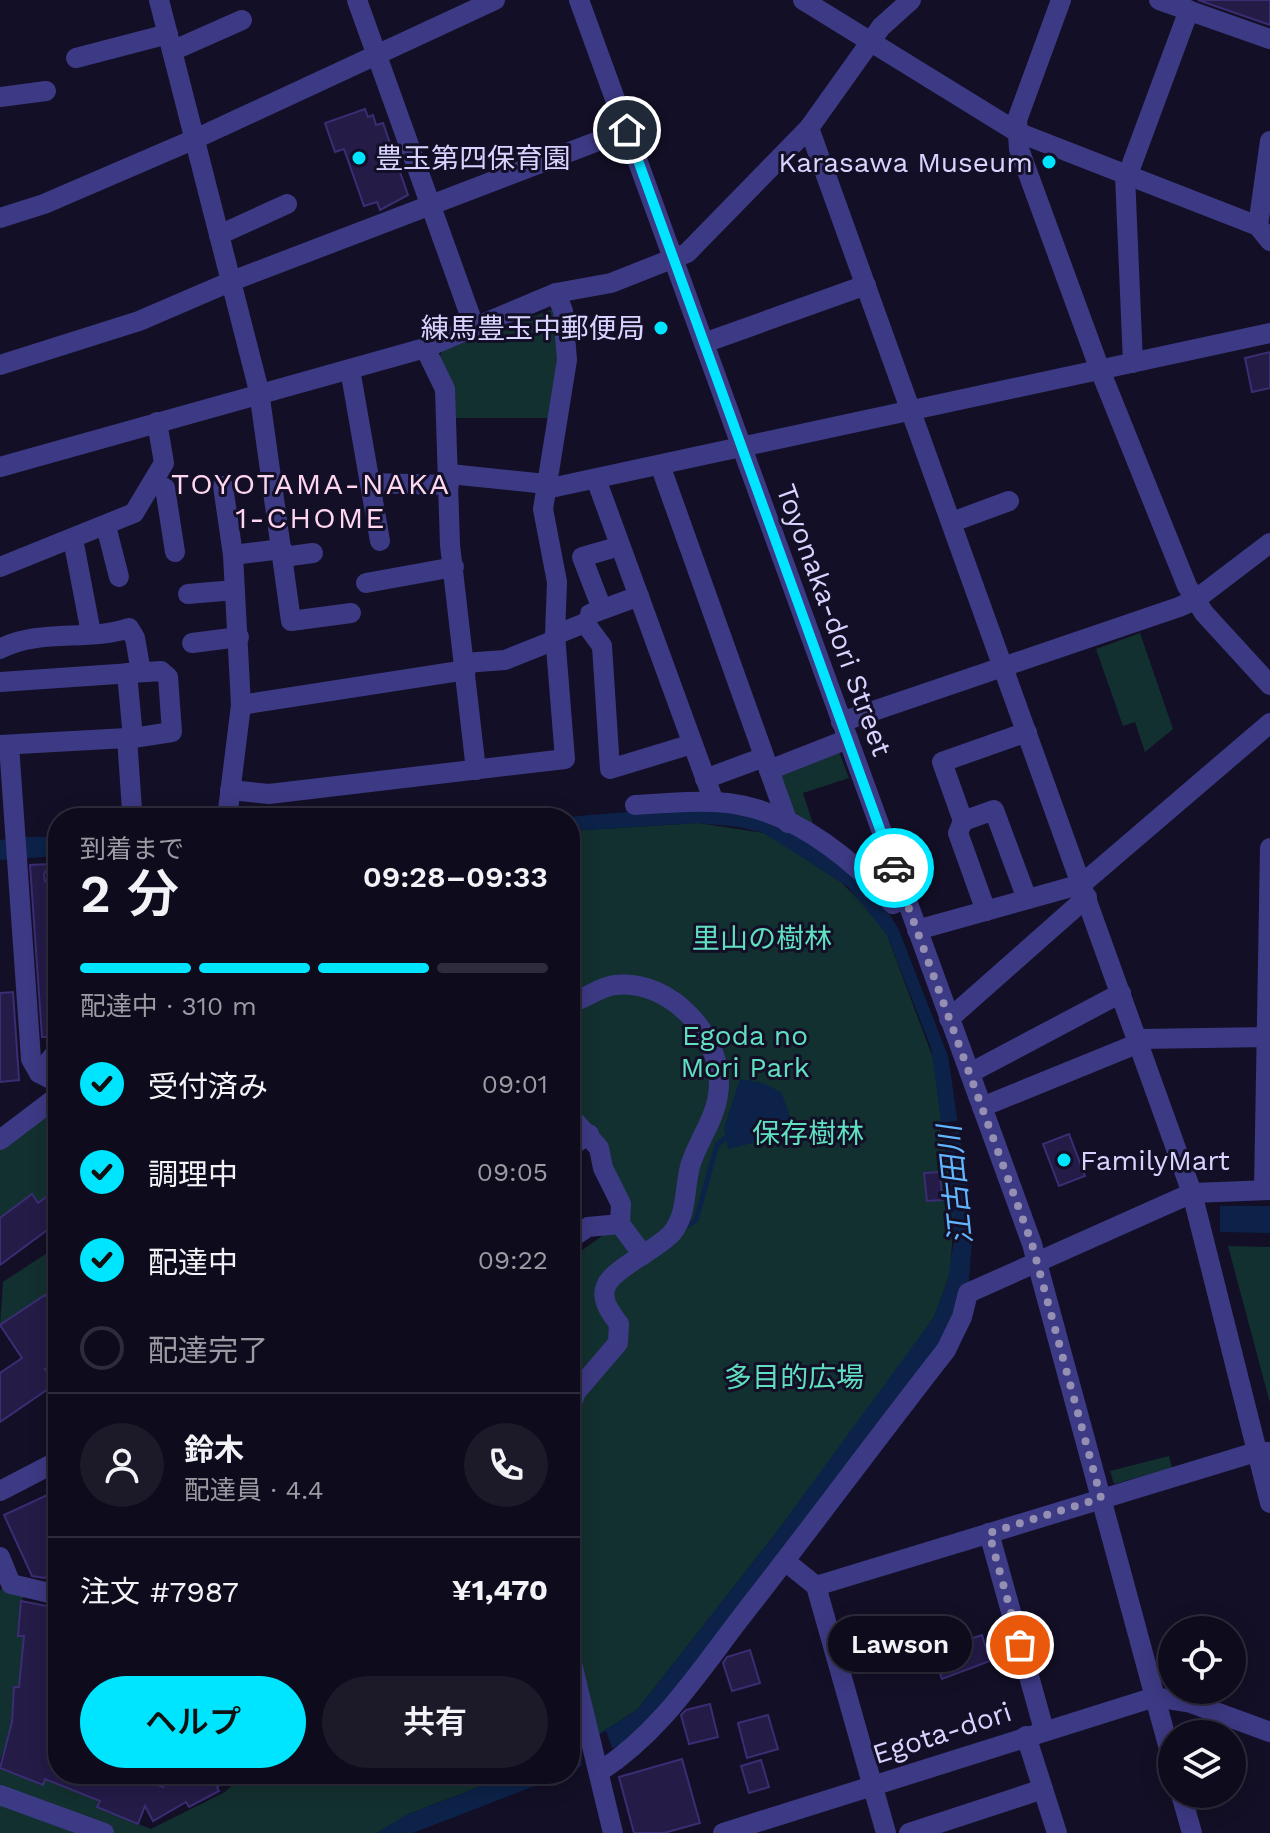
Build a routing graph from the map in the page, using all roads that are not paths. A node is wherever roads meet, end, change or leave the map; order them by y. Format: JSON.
{"nodes":[{"id":1,"x":159,"y":0,"type":"edge"},
{"id":2,"x":357,"y":0,"type":"edge"},
{"id":3,"x":495,"y":0,"type":"edge"},
{"id":4,"x":579,"y":0,"type":"edge"},
{"id":5,"x":803,"y":0,"type":"edge"},
{"id":6,"x":911,"y":0,"type":"edge"},
{"id":7,"x":1061,"y":0,"type":"edge"},
{"id":8,"x":1159,"y":0,"type":"edge"},
{"id":9,"x":1189,"y":10,"type":"junction"},
{"id":10,"x":242,"y":20,"type":"dead end"},
{"id":11,"x":1270,"y":39,"type":"edge"},
{"id":12,"x":873,"y":41,"type":"junction"},
{"id":13,"x":170,"y":42,"type":"junction"},
{"id":14,"x":378,"y":52,"type":"junction"},
{"id":15,"x":76,"y":58,"type":"dead end"},
{"id":16,"x":46,"y":91,"type":"dead end"},
{"id":17,"x":0,"y":97,"type":"edge"},
{"id":18,"x":809,"y":128,"type":"junction"},
{"id":19,"x":627,"y":130,"type":"junction"},
{"id":20,"x":1017,"y":132,"type":"junction"},
{"id":21,"x":195,"y":139,"type":"junction"},
{"id":22,"x":1270,"y":141,"type":"edge"},
{"id":23,"x":1126,"y":176,"type":"junction"},
{"id":24,"x":287,"y":204,"type":"dead end"},
{"id":25,"x":433,"y":207,"type":"junction"},
{"id":26,"x":0,"y":218,"type":"edge"},
{"id":27,"x":1264,"y":233,"type":"edge"},
{"id":28,"x":219,"y":235,"type":"junction"},
{"id":29,"x":674,"y":259,"type":"junction"},
{"id":30,"x":232,"y":281,"type":"junction"},
{"id":31,"x":866,"y":285,"type":"junction"},
{"id":32,"x":556,"y":293,"type":"junction"},
{"id":33,"x":475,"y":329,"type":"junction"},
{"id":34,"x":1270,"y":333,"type":"edge"},
{"id":35,"x":704,"y":343,"type":"junction"},
{"id":36,"x":425,"y":348,"type":"junction"},
{"id":37,"x":1133,"y":363,"type":"junction"},
{"id":38,"x":0,"y":365,"type":"edge"},
{"id":39,"x":350,"y":369,"type":"junction"},
{"id":40,"x":1100,"y":370,"type":"junction"},
{"id":41,"x":259,"y":391,"type":"junction"},
{"id":42,"x":912,"y":411,"type":"junction"},
{"id":43,"x":157,"y":422,"type":"junction"},
{"id":44,"x":741,"y":448,"type":"junction"},
{"id":45,"x":660,"y":465,"type":"junction"},
{"id":46,"x":0,"y":467,"type":"edge"},
{"id":47,"x":596,"y":479,"type":"junction"},
{"id":48,"x":449,"y":480,"type":"junction"},
{"id":49,"x":153,"y":483,"type":"junction"},
{"id":50,"x":370,"y":483,"type":"junction"},
{"id":51,"x":223,"y":486,"type":"dead end"},
{"id":52,"x":546,"y":487,"type":"junction"},
{"id":53,"x":1009,"y":501,"type":"dead end"},
{"id":54,"x":952,"y":522,"type":"junction"},
{"id":55,"x":106,"y":526,"type":"junction"},
{"id":56,"x":73,"y":539,"type":"junction"},
{"id":57,"x":380,"y":541,"type":"dead end"},
{"id":58,"x":1270,"y":543,"type":"edge"},
{"id":59,"x":620,"y":546,"type":"junction"},
{"id":60,"x":175,"y":552,"type":"dead end"},
{"id":61,"x":283,"y":553,"type":"junction"},
{"id":62,"x":313,"y":553,"type":"dead end"},
{"id":63,"x":233,"y":555,"type":"junction"},
{"id":64,"x":0,"y":567,"type":"edge"},
{"id":65,"x":454,"y":567,"type":"junction"},
{"id":66,"x":119,"y":577,"type":"dead end"},
{"id":67,"x":366,"y":583,"type":"dead end"},
{"id":68,"x":235,"y":590,"type":"junction"},
{"id":69,"x":188,"y":594,"type":"dead end"},
{"id":70,"x":639,"y":596,"type":"junction"},
{"id":71,"x":1195,"y":600,"type":"junction"},
{"id":72,"x":602,"y":609,"type":"junction"},
{"id":73,"x":351,"y":613,"type":"dead end"},
{"id":74,"x":585,"y":623,"type":"junction"},
{"id":75,"x":91,"y":633,"type":"junction"},
{"id":76,"x":239,"y":637,"type":"junction"},
{"id":77,"x":555,"y":638,"type":"junction"},
{"id":78,"x":192,"y":643,"type":"dead end"},
{"id":79,"x":0,"y":649,"type":"edge"},
{"id":80,"x":465,"y":666,"type":"junction"},
{"id":81,"x":1004,"y":667,"type":"junction"},
{"id":82,"x":134,"y":673,"type":"junction"},
{"id":83,"x":0,"y":682,"type":"edge"},
{"id":84,"x":1270,"y":685,"type":"edge"},
{"id":85,"x":241,"y":705,"type":"junction"},
{"id":86,"x":1270,"y":723,"type":"edge"},
{"id":87,"x":845,"y":730,"type":"junction"},
{"id":88,"x":1027,"y":732,"type":"junction"},
{"id":89,"x":130,"y":738,"type":"junction"},
{"id":90,"x":692,"y":744,"type":"junction"},
{"id":91,"x":4,"y":745,"type":"edge"},
{"id":92,"x":767,"y":764,"type":"junction"},
{"id":93,"x":476,"y":770,"type":"junction"},
{"id":94,"x":705,"y":779,"type":"junction"},
{"id":95,"x":230,"y":790,"type":"junction"},
{"id":96,"x":714,"y":802,"type":"junction"},
{"id":97,"x":635,"y":805,"type":"dead end"},
{"id":98,"x":132,"y":808,"type":"edge"},
{"id":99,"x":228,"y":808,"type":"edge"},
{"id":100,"x":963,"y":821,"type":"junction"},
{"id":101,"x":788,"y":823,"type":"junction"},
{"id":102,"x":1270,"y":848,"type":"edge"},
{"id":103,"x":1085,"y":890,"type":"junction"},
{"id":104,"x":905,"y":899,"type":"junction"},
{"id":105,"x":1027,"y":899,"type":"junction"},
{"id":106,"x":986,"y":911,"type":"junction"},
{"id":107,"x":917,"y":930,"type":"junction"},
{"id":108,"x":1121,"y":993,"type":"junction"},
{"id":109,"x":580,"y":999,"type":"edge"},
{"id":110,"x":949,"y":1019,"type":"junction"},
{"id":111,"x":1267,"y":1037,"type":"edge"},
{"id":112,"x":1139,"y":1041,"type":"junction"},
{"id":113,"x":48,"y":1062,"type":"edge"},
{"id":114,"x":39,"y":1073,"type":"junction"},
{"id":115,"x":970,"y":1073,"type":"junction"},
{"id":116,"x":48,"y":1078,"type":"edge"},
{"id":117,"x":48,"y":1104,"type":"edge"},
{"id":118,"x":982,"y":1107,"type":"junction"},
{"id":119,"x":580,"y":1125,"type":"edge"},
{"id":120,"x":589,"y":1134,"type":"junction"},
{"id":121,"x":0,"y":1140,"type":"edge"},
{"id":122,"x":580,"y":1140,"type":"edge"},
{"id":123,"x":1267,"y":1190,"type":"edge"},
{"id":124,"x":1192,"y":1193,"type":"junction"},
{"id":125,"x":620,"y":1224,"type":"junction"},
{"id":126,"x":580,"y":1232,"type":"edge"},
{"id":127,"x":643,"y":1255,"type":"junction"},
{"id":128,"x":1037,"y":1260,"type":"junction"},
{"id":129,"x":580,"y":1387,"type":"edge"},
{"id":130,"x":1263,"y":1452,"type":"edge"},
{"id":131,"x":48,"y":1466,"type":"edge"},
{"id":132,"x":0,"y":1491,"type":"edge"},
{"id":133,"x":1101,"y":1498,"type":"junction"},
{"id":134,"x":1270,"y":1503,"type":"edge"},
{"id":135,"x":989,"y":1533,"type":"junction"},
{"id":136,"x":0,"y":1557,"type":"edge"},
{"id":137,"x":785,"y":1561,"type":"junction"},
{"id":138,"x":816,"y":1586,"type":"junction"},
{"id":139,"x":48,"y":1593,"type":"edge"},
{"id":140,"x":580,"y":1694,"type":"edge"},
{"id":141,"x":1155,"y":1697,"type":"junction"},
{"id":142,"x":1161,"y":1720,"type":"edge"},
{"id":143,"x":1270,"y":1732,"type":"edge"},
{"id":144,"x":1035,"y":1733,"type":"junction"},
{"id":145,"x":598,"y":1769,"type":"junction"},
{"id":146,"x":871,"y":1786,"type":"junction"},
{"id":147,"x":1043,"y":1789,"type":"junction"},
{"id":148,"x":0,"y":1795,"type":"edge"},
{"id":149,"x":1185,"y":1808,"type":"edge"},
{"id":150,"x":104,"y":1833,"type":"edge"},
{"id":151,"x":613,"y":1833,"type":"edge"},
{"id":152,"x":723,"y":1833,"type":"edge"},
{"id":153,"x":886,"y":1833,"type":"edge"},
{"id":154,"x":909,"y":1833,"type":"edge"},
{"id":155,"x":1057,"y":1833,"type":"edge"},
{"id":156,"x":1192,"y":1833,"type":"edge"}],
"edges":[{"from":1,"to":13,"type":"street"},
{"from":2,"to":14,"type":"street"},
{"from":3,"to":14,"type":"street"},
{"from":4,"to":19,"type":"street","name":"Toyonaka-dori Street"},
{"from":5,"to":12,"type":"street"},
{"from":6,"to":12,"type":"street"},
{"from":7,"to":20,"type":"street"},
{"from":8,"to":9,"type":"street"},
{"from":9,"to":11,"type":"street"},
{"from":9,"to":23,"type":"street"},
{"from":10,"to":13,"type":"street"},
{"from":12,"to":18,"type":"street"},
{"from":12,"to":20,"type":"street"},
{"from":13,"to":15,"type":"street"},
{"from":13,"to":21,"type":"street"},
{"from":14,"to":21,"type":"street"},
{"from":14,"to":25,"type":"street"},
{"from":16,"to":17,"type":"street"},
{"from":18,"to":29,"type":"street"},
{"from":18,"to":31,"type":"street"},
{"from":19,"to":25,"type":"street"},
{"from":19,"to":29,"type":"street","name":"Toyonaka-dori Street"},
{"from":20,"to":23,"type":"street"},
{"from":20,"to":40,"type":"street"},
{"from":21,"to":26,"type":"street"},
{"from":21,"to":28,"type":"street"},
{"from":22,"to":27,"type":"street"},
{"from":23,"to":27,"type":"street"},
{"from":23,"to":37,"type":"street"},
{"from":24,"to":28,"type":"street"},
{"from":25,"to":30,"type":"street"},
{"from":25,"to":33,"type":"street"},
{"from":28,"to":30,"type":"street"},
{"from":29,"to":32,"type":"street"},
{"from":29,"to":35,"type":"street","name":"Toyonaka-dori Street"},
{"from":30,"to":38,"type":"street"},
{"from":30,"to":41,"type":"street"},
{"from":31,"to":35,"type":"street"},
{"from":31,"to":42,"type":"street"},
{"from":32,"to":33,"type":"street"},
{"from":32,"to":52,"type":"street"},
{"from":33,"to":36,"type":"street"},
{"from":34,"to":37,"type":"street"},
{"from":35,"to":44,"type":"street","name":"Toyonaka-dori Street"},
{"from":36,"to":39,"type":"street"},
{"from":36,"to":48,"type":"street"},
{"from":37,"to":40,"type":"street"},
{"from":39,"to":41,"type":"street"},
{"from":39,"to":50,"type":"street"},
{"from":40,"to":42,"type":"street"},
{"from":40,"to":71,"type":"street"},
{"from":41,"to":43,"type":"street"},
{"from":41,"to":61,"type":"street"},
{"from":42,"to":44,"type":"street"},
{"from":42,"to":54,"type":"street"},
{"from":43,"to":46,"type":"street"},
{"from":43,"to":49,"type":"street"},
{"from":44,"to":45,"type":"street"},
{"from":44,"to":87,"type":"street","name":"Toyonaka-dori Street"},
{"from":45,"to":47,"type":"street"},
{"from":45,"to":92,"type":"street"},
{"from":47,"to":52,"type":"street"},
{"from":47,"to":59,"type":"street"},
{"from":48,"to":50,"type":"street"},
{"from":48,"to":52,"type":"street"},
{"from":48,"to":65,"type":"street"},
{"from":49,"to":55,"type":"street"},
{"from":49,"to":60,"type":"street"},
{"from":50,"to":57,"type":"street"},
{"from":51,"to":63,"type":"street"},
{"from":52,"to":77,"type":"street"},
{"from":53,"to":54,"type":"street"},
{"from":54,"to":81,"type":"street"},
{"from":55,"to":56,"type":"street"},
{"from":55,"to":66,"type":"street"},
{"from":56,"to":64,"type":"street"},
{"from":56,"to":75,"type":"street"},
{"from":58,"to":71,"type":"street"},
{"from":59,"to":70,"type":"street"},
{"from":59,"to":72,"type":"street"},
{"from":61,"to":62,"type":"street"},
{"from":61,"to":63,"type":"street"},
{"from":61,"to":73,"type":"street"},
{"from":63,"to":68,"type":"street"},
{"from":65,"to":67,"type":"street"},
{"from":65,"to":80,"type":"street"},
{"from":68,"to":69,"type":"street"},
{"from":68,"to":76,"type":"street"},
{"from":70,"to":72,"type":"street"},
{"from":70,"to":90,"type":"street"},
{"from":71,"to":81,"type":"street"},
{"from":71,"to":84,"type":"street"},
{"from":72,"to":74,"type":"street"},
{"from":74,"to":77,"type":"street"},
{"from":74,"to":90,"type":"street"},
{"from":75,"to":79,"type":"street"},
{"from":75,"to":82,"type":"street"},
{"from":76,"to":78,"type":"street"},
{"from":76,"to":85,"type":"street"},
{"from":77,"to":80,"type":"street"},
{"from":77,"to":93,"type":"street"},
{"from":80,"to":85,"type":"street"},
{"from":80,"to":93,"type":"street"},
{"from":81,"to":87,"type":"street"},
{"from":81,"to":88,"type":"street"},
{"from":82,"to":83,"type":"street"},
{"from":82,"to":89,"type":"street"},
{"from":82,"to":89,"type":"street"},
{"from":85,"to":95,"type":"street"},
{"from":86,"to":103,"type":"street"},
{"from":87,"to":92,"type":"street"},
{"from":87,"to":104,"type":"street","name":"Toyonaka-dori Street"},
{"from":88,"to":100,"type":"street"},
{"from":88,"to":103,"type":"street"},
{"from":89,"to":91,"type":"street"},
{"from":89,"to":98,"type":"street"},
{"from":90,"to":94,"type":"street"},
{"from":91,"to":114,"type":"street"},
{"from":92,"to":94,"type":"street"},
{"from":92,"to":101,"type":"street"},
{"from":93,"to":95,"type":"street"},
{"from":94,"to":96,"type":"street"},
{"from":95,"to":99,"type":"street"},
{"from":96,"to":97,"type":"street"},
{"from":96,"to":101,"type":"street"},
{"from":100,"to":105,"type":"street"},
{"from":100,"to":106,"type":"street"},
{"from":101,"to":104,"type":"street"},
{"from":102,"to":111,"type":"street"},
{"from":103,"to":105,"type":"street"},
{"from":103,"to":108,"type":"street"},
{"from":103,"to":110,"type":"street"},
{"from":104,"to":107,"type":"street","name":"Toyonaka-dori Street"},
{"from":105,"to":106,"type":"street"},
{"from":106,"to":107,"type":"street"},
{"from":107,"to":110,"type":"street","name":"Toyonaka-dori Street"},
{"from":108,"to":112,"type":"street"},
{"from":108,"to":115,"type":"street"},
{"from":109,"to":127,"type":"street"},
{"from":110,"to":115,"type":"street","name":"Toyonaka-dori Street"},
{"from":111,"to":112,"type":"street"},
{"from":111,"to":123,"type":"street"},
{"from":112,"to":118,"type":"street"},
{"from":112,"to":124,"type":"street"},
{"from":113,"to":114,"type":"street"},
{"from":114,"to":116,"type":"street"},
{"from":115,"to":118,"type":"street","name":"Toyonaka-dori Street"},
{"from":117,"to":121,"type":"street"},
{"from":118,"to":128,"type":"street","name":"Toyonaka-dori Street"},
{"from":119,"to":120,"type":"street"},
{"from":120,"to":122,"type":"street"},
{"from":120,"to":125,"type":"street"},
{"from":123,"to":124,"type":"street"},
{"from":124,"to":128,"type":"street"},
{"from":124,"to":130,"type":"street"},
{"from":125,"to":126,"type":"street"},
{"from":125,"to":127,"type":"street"},
{"from":127,"to":129,"type":"street"},
{"from":128,"to":133,"type":"street","name":"Toyonaka-dori Street"},
{"from":128,"to":137,"type":"street"},
{"from":130,"to":133,"type":"street"},
{"from":130,"to":134,"type":"street"},
{"from":131,"to":132,"type":"street"},
{"from":133,"to":135,"type":"street"},
{"from":133,"to":141,"type":"street","name":"Toyonaka-dori Street"},
{"from":135,"to":138,"type":"street"},
{"from":135,"to":144,"type":"street"},
{"from":136,"to":139,"type":"street"},
{"from":137,"to":138,"type":"street"},
{"from":137,"to":145,"type":"street"},
{"from":138,"to":146,"type":"street"},
{"from":140,"to":145,"type":"street"},
{"from":141,"to":142,"type":"street","name":"Toyonaka-dori Street"},
{"from":141,"to":143,"type":"street","name":"Egota-dori"},
{"from":141,"to":144,"type":"street","name":"Egota-dori"},
{"from":144,"to":146,"type":"street","name":"Egota-dori"},
{"from":144,"to":147,"type":"street"},
{"from":145,"to":151,"type":"street"},
{"from":146,"to":152,"type":"street","name":"Egota-dori"},
{"from":146,"to":153,"type":"street"},
{"from":147,"to":154,"type":"street"},
{"from":147,"to":155,"type":"street"},
{"from":148,"to":150,"type":"street"},
{"from":149,"to":156,"type":"street"}]}
